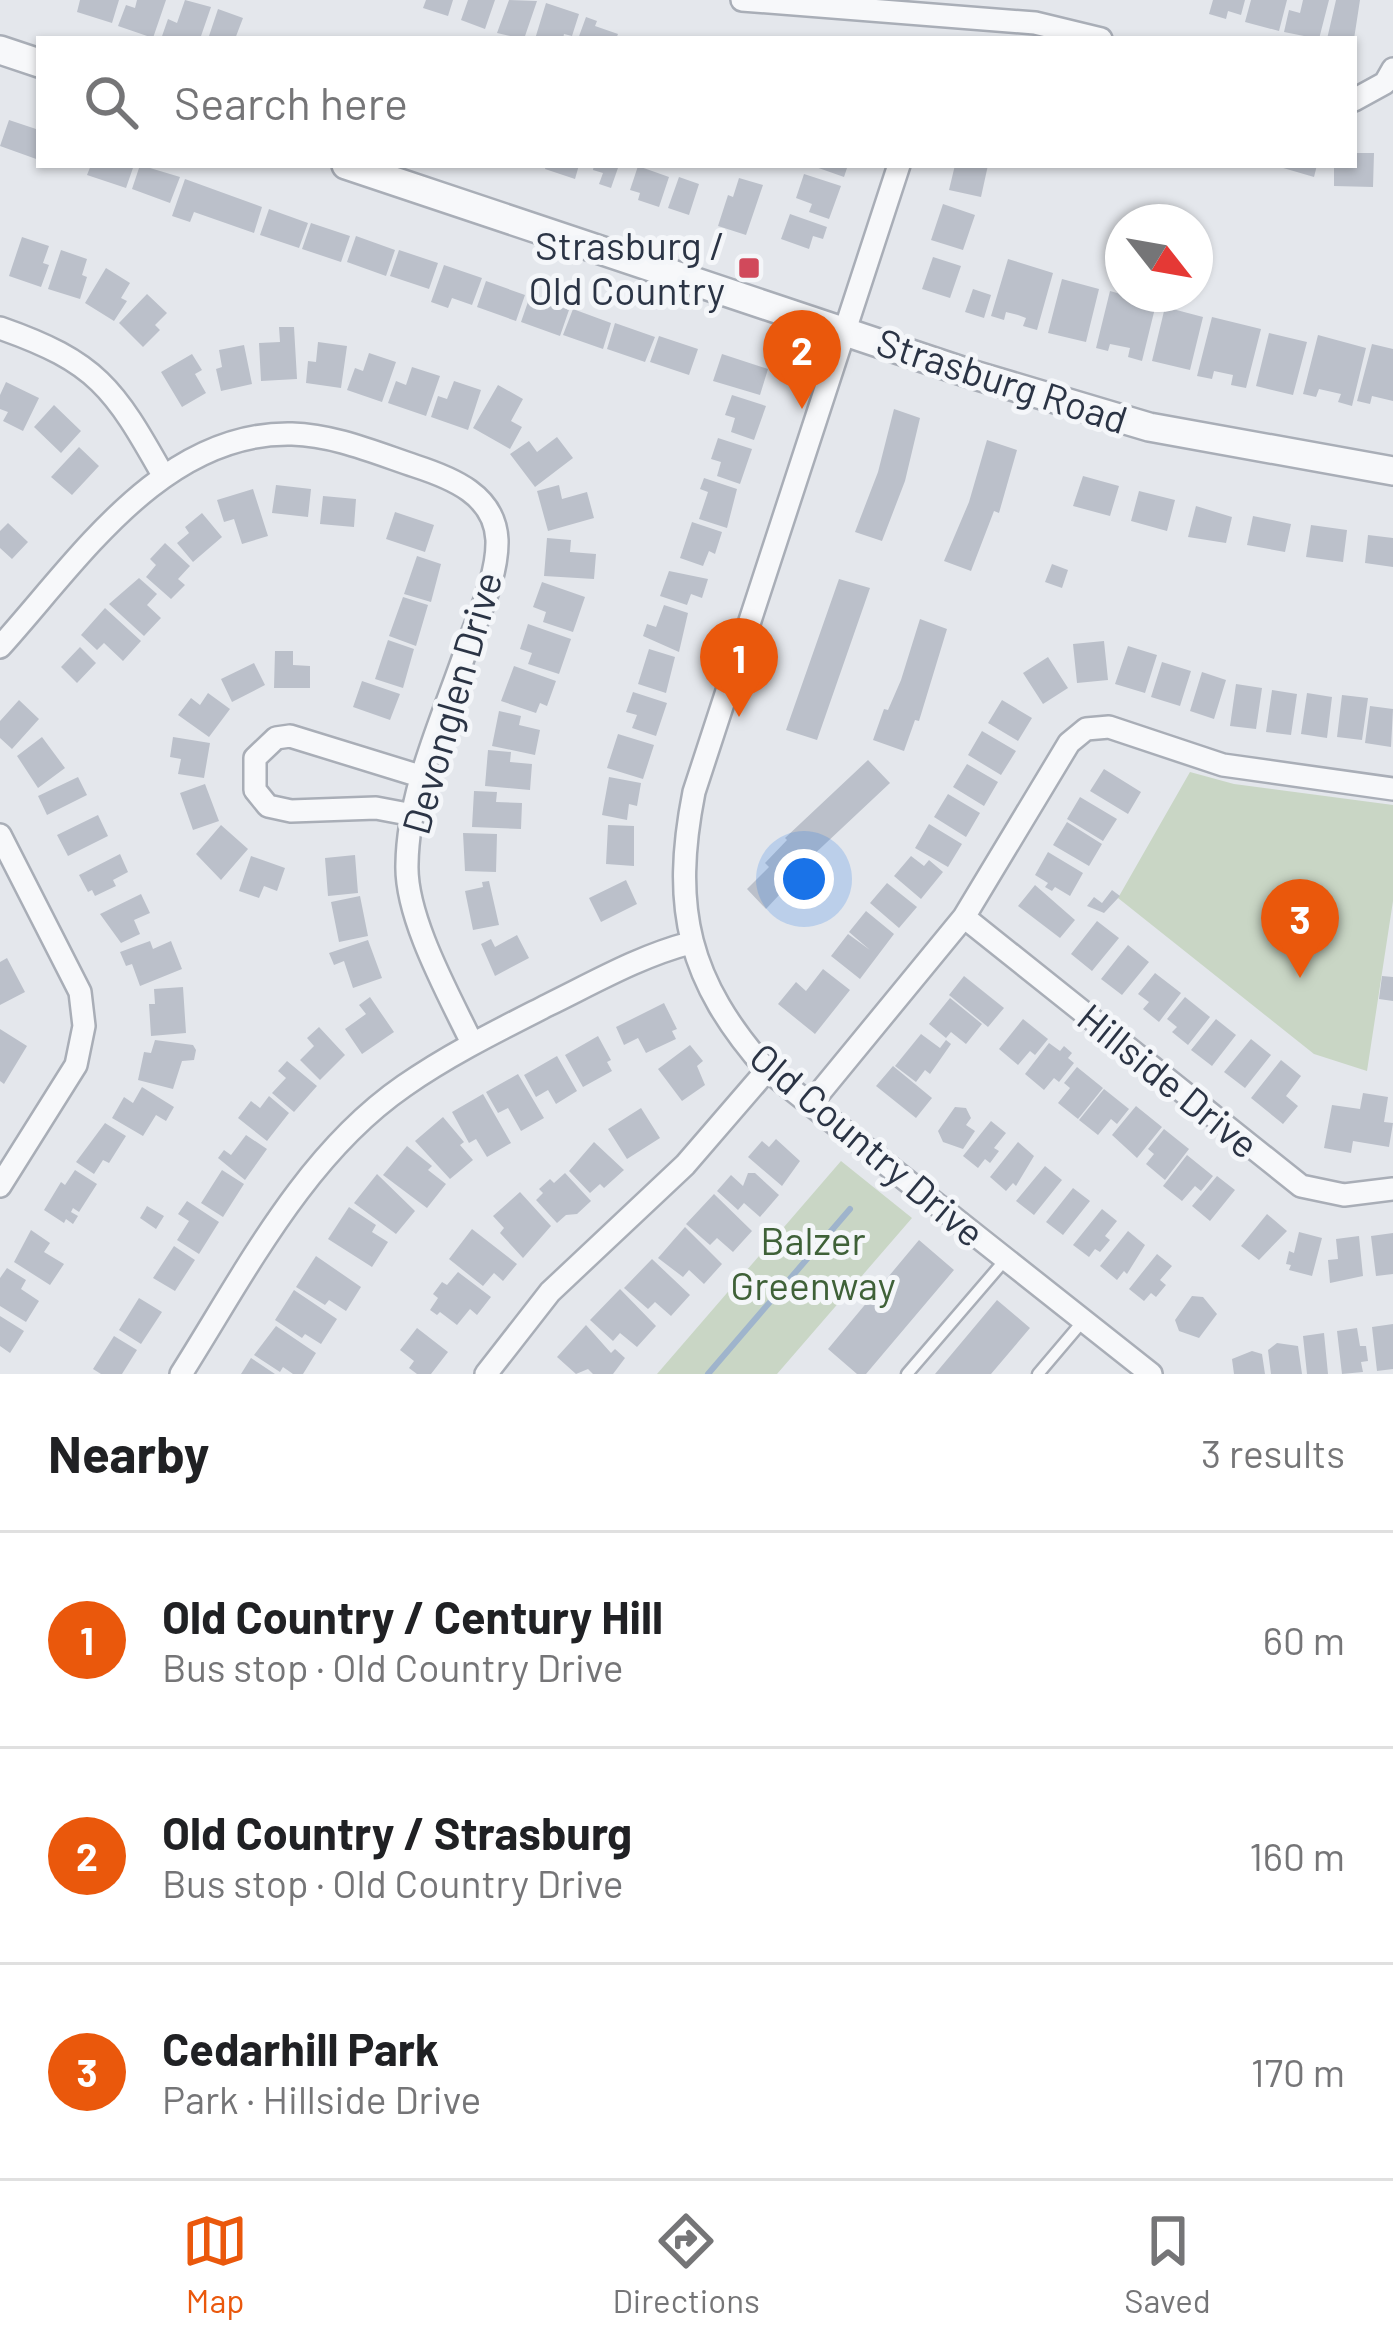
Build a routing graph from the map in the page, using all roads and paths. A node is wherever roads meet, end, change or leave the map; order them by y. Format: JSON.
{"nodes":[{"id":1,"x":742,"y":0,"type":"edge"},
{"id":2,"x":916,"y":27,"type":"edge"},
{"id":3,"x":1089,"y":36,"type":"edge"},
{"id":4,"x":0,"y":50,"type":"edge"},
{"id":5,"x":36,"y":62,"type":"edge"},
{"id":6,"x":1393,"y":70,"type":"edge"},
{"id":7,"x":1357,"y":98,"type":"edge"},
{"id":8,"x":355,"y":168,"type":"edge"},
{"id":9,"x":898,"y":168,"type":"edge"},
{"id":10,"x":0,"y":328,"type":"edge"},
{"id":11,"x":843,"y":330,"type":"junction"},
{"id":12,"x":1393,"y":471,"type":"edge"},
{"id":13,"x":164,"y":475,"type":"junction"},
{"id":14,"x":0,"y":647,"type":"edge"},
{"id":15,"x":424,"y":777,"type":"junction"},
{"id":16,"x":1393,"y":788,"type":"edge"},
{"id":17,"x":413,"y":814,"type":"junction"},
{"id":18,"x":0,"y":835,"type":"edge"},
{"id":19,"x":964,"y":917,"type":"junction"},
{"id":20,"x":690,"y":943,"type":"junction"},
{"id":21,"x":472,"y":1043,"type":"junction"},
{"id":22,"x":767,"y":1070,"type":"junction"},
{"id":23,"x":812,"y":1102,"type":"junction"},
{"id":24,"x":0,"y":1186,"type":"edge"},
{"id":25,"x":1393,"y":1189,"type":"edge"},
{"id":26,"x":1005,"y":1260,"type":"junction"},
{"id":27,"x":1083,"y":1321,"type":"junction"},
{"id":28,"x":182,"y":1374,"type":"edge"},
{"id":29,"x":486,"y":1374,"type":"edge"},
{"id":30,"x":907,"y":1374,"type":"edge"},
{"id":31,"x":1038,"y":1374,"type":"edge"},
{"id":32,"x":1151,"y":1374,"type":"edge"}],
"edges":[{"from":1,"to":2,"type":"street"},
{"from":2,"to":3,"type":"street"},
{"from":4,"to":5,"type":"street"},
{"from":6,"to":7,"type":"street"},
{"from":8,"to":11,"type":"street","name":"Strasburg Road"},
{"from":9,"to":11,"type":"street","name":"Old Country Drive"},
{"from":10,"to":13,"type":"street"},
{"from":11,"to":12,"type":"street","name":"Strasburg Road"},
{"from":11,"to":20,"type":"street","name":"Old Country Drive"},
{"from":13,"to":14,"type":"street","name":"Devonglen Drive"},
{"from":13,"to":15,"type":"street","name":"Devonglen Drive"},
{"from":15,"to":17,"type":"street","name":"Devonglen Drive"},
{"from":15,"to":17,"type":"street"},
{"from":16,"to":19,"type":"street"},
{"from":17,"to":21,"type":"street","name":"Devonglen Drive"},
{"from":18,"to":24,"type":"street"},
{"from":19,"to":23,"type":"street"},
{"from":19,"to":25,"type":"street","name":"Hillside Drive"},
{"from":20,"to":21,"type":"street"},
{"from":20,"to":22,"type":"street","name":"Old Country Drive"},
{"from":21,"to":28,"type":"street"},
{"from":22,"to":23,"type":"street","name":"Old Country Drive"},
{"from":22,"to":29,"type":"street"},
{"from":23,"to":26,"type":"street","name":"Old Country Drive"},
{"from":26,"to":27,"type":"street","name":"Old Country Drive"},
{"from":26,"to":30,"type":"lane"},
{"from":27,"to":31,"type":"lane"},
{"from":27,"to":32,"type":"street","name":"Old Country Drive"}]}
